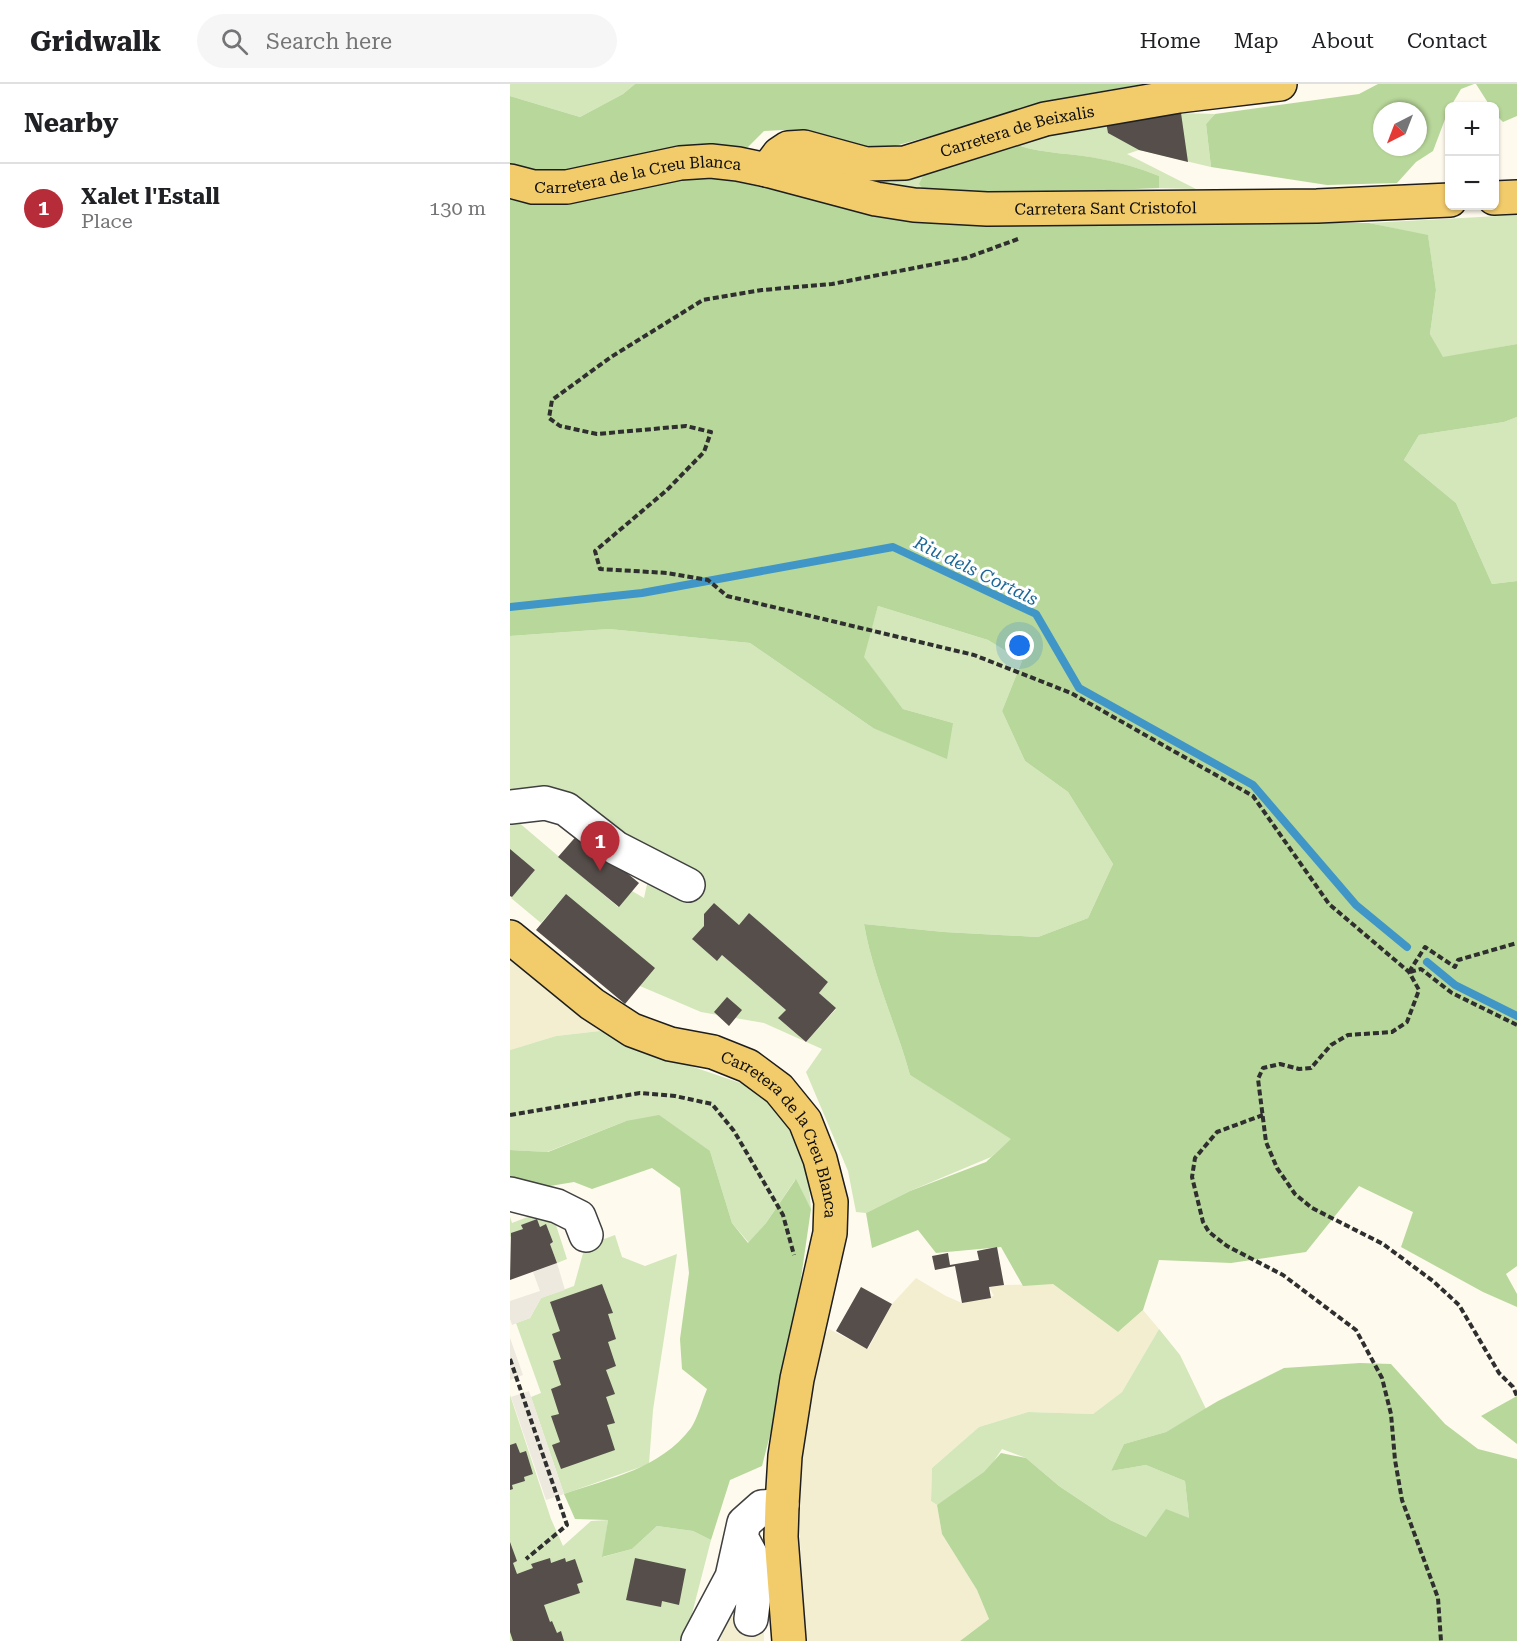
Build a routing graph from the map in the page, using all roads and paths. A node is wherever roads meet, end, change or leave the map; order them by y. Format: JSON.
{"nodes":[{"id":1,"x":1280,"y":84,"type":"edge"},
{"id":2,"x":767,"y":170,"type":"junction"},
{"id":3,"x":510,"y":181,"type":"edge"},
{"id":4,"x":1499,"y":198,"type":"edge"},
{"id":5,"x":1517,"y":198,"type":"edge"},
{"id":6,"x":1445,"y":200,"type":"edge"},
{"id":7,"x":1020,"y":238,"type":"dead end"},
{"id":8,"x":510,"y":807,"type":"edge"},
{"id":9,"x":688,"y":885,"type":"dead end"},
{"id":10,"x":510,"y":937,"type":"edge"},
{"id":11,"x":1517,"y":943,"type":"edge"},
{"id":12,"x":1409,"y":972,"type":"junction"},
{"id":13,"x":1517,"y":1025,"type":"edge"},
{"id":14,"x":510,"y":1115,"type":"edge"},
{"id":15,"x":1263,"y":1115,"type":"junction"},
{"id":16,"x":510,"y":1194,"type":"edge"},
{"id":17,"x":586,"y":1235,"type":"dead end"},
{"id":18,"x":796,"y":1261,"type":"dead end"},
{"id":19,"x":510,"y":1359,"type":"edge"},
{"id":20,"x":1517,"y":1396,"type":"edge"},
{"id":21,"x":782,"y":1505,"type":"junction"},
{"id":22,"x":741,"y":1537,"type":"junction"},
{"id":23,"x":526,"y":1559,"type":"dead end"},
{"id":24,"x":751,"y":1619,"type":"dead end"},
{"id":25,"x":698,"y":1640,"type":"edge"},
{"id":26,"x":789,"y":1641,"type":"edge"},
{"id":27,"x":1442,"y":1641,"type":"edge"}],
"edges":[{"from":1,"to":2,"type":"main road","name":"Carretera de Beixalis"},
{"from":2,"to":3,"type":"main road","name":"Carretera de la Creu Blanca"},
{"from":2,"to":6,"type":"main road","name":"Carretera Sant Cristofol"},
{"from":4,"to":5,"type":"main road"},
{"from":7,"to":12,"type":"path"},
{"from":8,"to":9,"type":"street"},
{"from":10,"to":21,"type":"main road","name":"Carretera de la Creu Blanca"},
{"from":11,"to":12,"type":"path"},
{"from":12,"to":13,"type":"path"},
{"from":12,"to":15,"type":"path"},
{"from":14,"to":18,"type":"path"},
{"from":15,"to":20,"type":"path"},
{"from":15,"to":27,"type":"path"},
{"from":16,"to":17,"type":"street"},
{"from":19,"to":23,"type":"path"},
{"from":21,"to":22,"type":"street"},
{"from":21,"to":26,"type":"main road","name":"Carretera de la Creu Blanca"},
{"from":22,"to":24,"type":"street"},
{"from":22,"to":25,"type":"street"}]}
